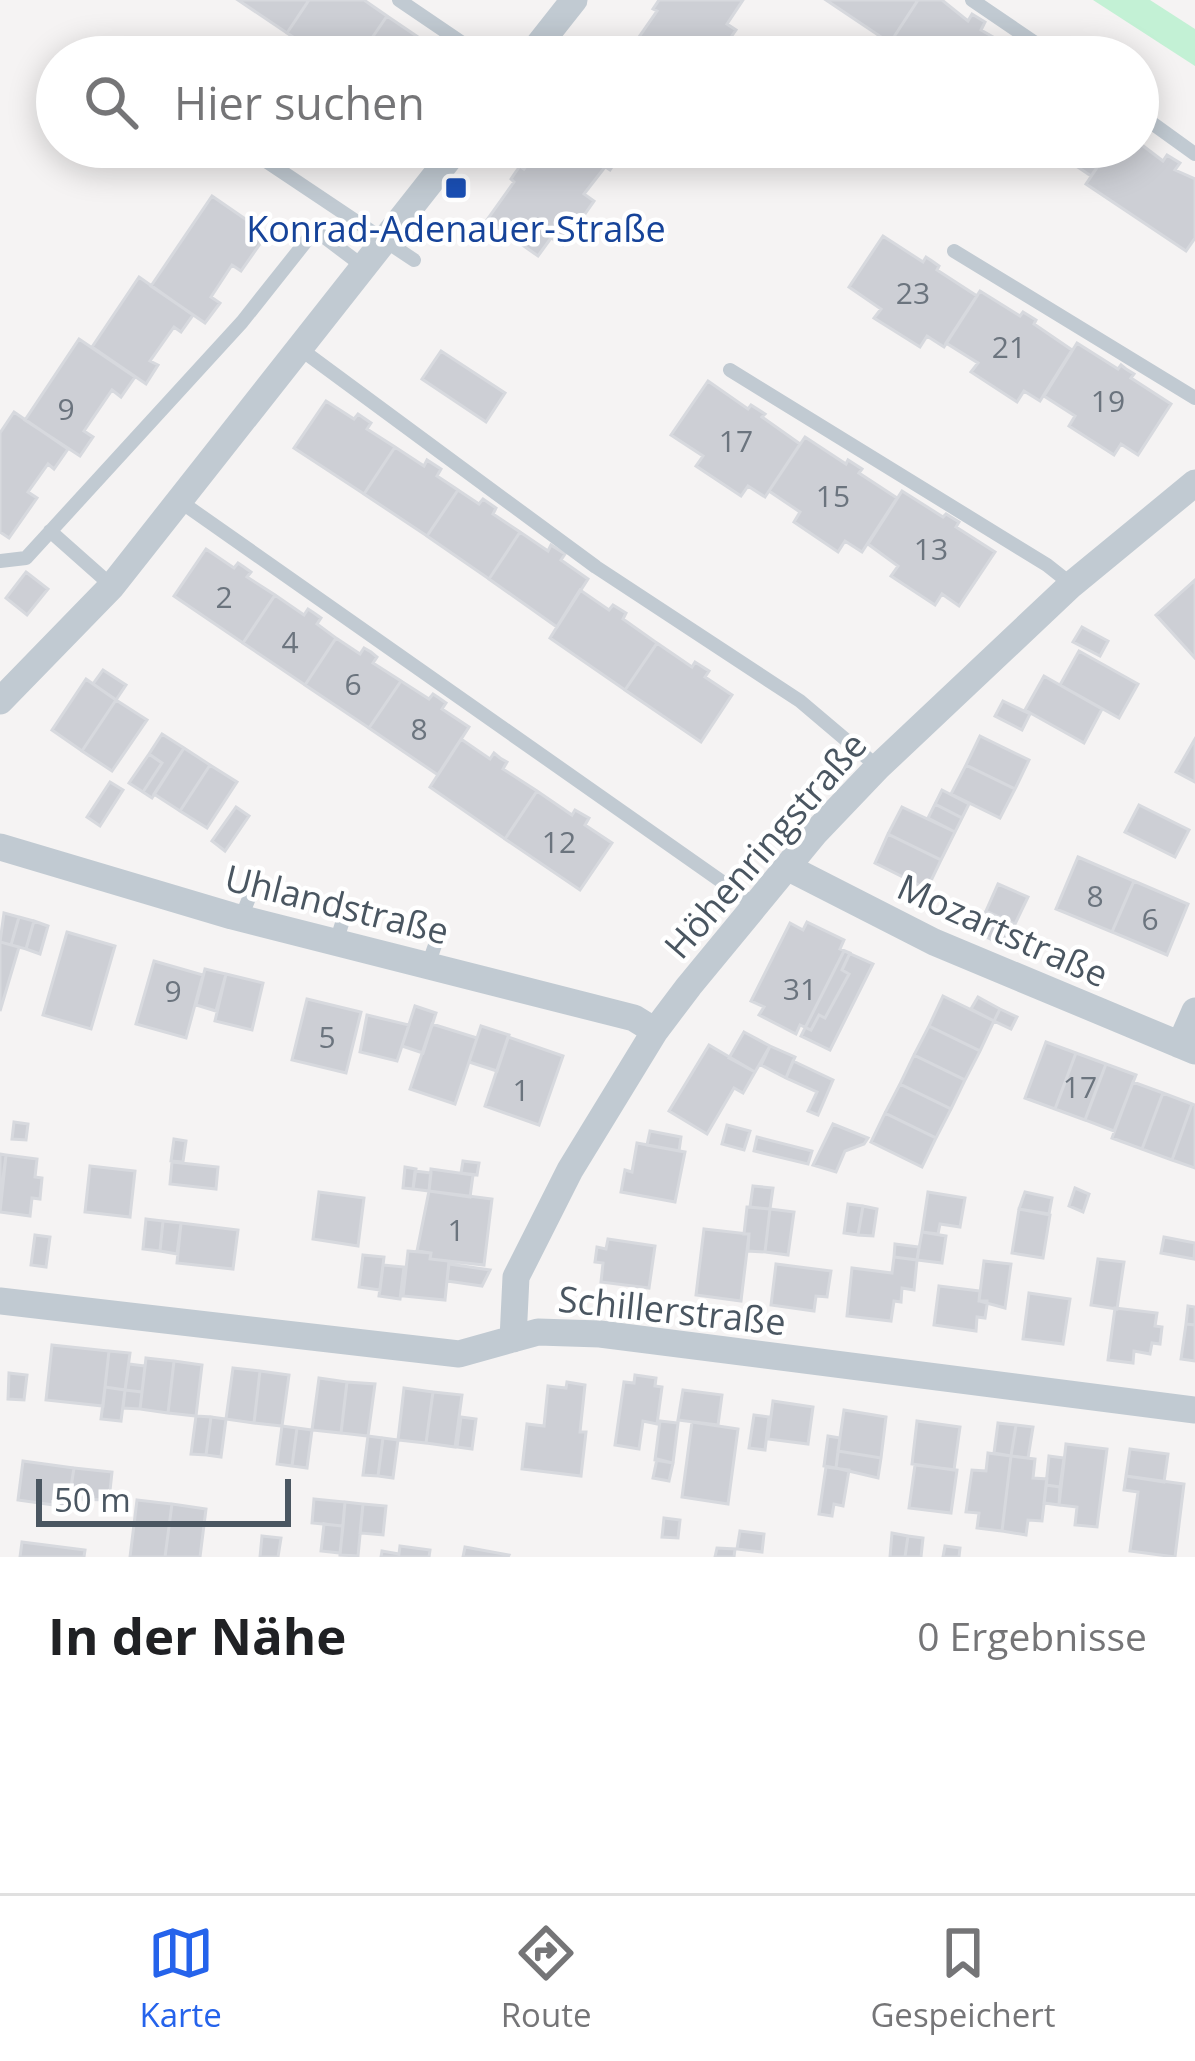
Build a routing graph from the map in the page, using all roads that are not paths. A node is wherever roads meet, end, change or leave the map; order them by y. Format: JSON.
{"nodes":[{"id":1,"x":399,"y":0,"type":"edge"},
{"id":2,"x":574,"y":0,"type":"edge"},
{"id":3,"x":972,"y":0,"type":"edge"},
{"id":4,"x":452,"y":36,"type":"edge"},
{"id":5,"x":546,"y":36,"type":"edge"},
{"id":6,"x":1025,"y":36,"type":"edge"},
{"id":7,"x":1159,"y":128,"type":"edge"},
{"id":8,"x":1195,"y":154,"type":"edge"},
{"id":9,"x":276,"y":168,"type":"edge"},
{"id":10,"x":441,"y":168,"type":"edge"},
{"id":11,"x":384,"y":241,"type":"junction"},
{"id":12,"x":954,"y":250,"type":"dead end"},
{"id":13,"x":414,"y":260,"type":"dead end"},
{"id":14,"x":364,"y":267,"type":"junction"},
{"id":15,"x":299,"y":348,"type":"junction"},
{"id":16,"x":730,"y":370,"type":"dead end"},
{"id":17,"x":1195,"y":398,"type":"edge"},
{"id":18,"x":1195,"y":483,"type":"edge"},
{"id":19,"x":181,"y":502,"type":"junction"},
{"id":20,"x":50,"y":531,"type":"junction"},
{"id":21,"x":0,"y":561,"type":"edge"},
{"id":22,"x":1071,"y":585,"type":"junction"},
{"id":23,"x":112,"y":586,"type":"junction"},
{"id":24,"x":0,"y":701,"type":"edge"},
{"id":25,"x":878,"y":767,"type":"junction"},
{"id":26,"x":0,"y":847,"type":"edge"},
{"id":27,"x":787,"y":867,"type":"junction"},
{"id":28,"x":253,"y":888,"type":"dead end"},
{"id":29,"x":755,"y":905,"type":"junction"},
{"id":30,"x":347,"y":908,"type":"dead end"},
{"id":31,"x":241,"y":918,"type":"junction"},
{"id":32,"x":440,"y":931,"type":"dead end"},
{"id":33,"x":336,"y":942,"type":"junction"},
{"id":34,"x":428,"y":965,"type":"junction"},
{"id":35,"x":1195,"y":1011,"type":"edge"},
{"id":36,"x":655,"y":1031,"type":"junction"},
{"id":37,"x":1187,"y":1048,"type":"edge"},
{"id":38,"x":0,"y":1301,"type":"edge"},
{"id":39,"x":513,"y":1339,"type":"junction"},
{"id":40,"x":1195,"y":1410,"type":"edge"}],
"edges":[{"from":1,"to":4,"type":"lane"},
{"from":2,"to":5,"type":"street"},
{"from":3,"to":6,"type":"lane"},
{"from":7,"to":8,"type":"lane"},
{"from":9,"to":11,"type":"lane"},
{"from":10,"to":11,"type":"street"},
{"from":11,"to":13,"type":"lane"},
{"from":11,"to":14,"type":"street"},
{"from":12,"to":17,"type":"lane"},
{"from":14,"to":15,"type":"street"},
{"from":14,"to":20,"type":"lane"},
{"from":15,"to":19,"type":"street"},
{"from":15,"to":25,"type":"lane"},
{"from":16,"to":22,"type":"lane"},
{"from":18,"to":22,"type":"street","name":"Höhenringstraße"},
{"from":19,"to":23,"type":"street"},
{"from":19,"to":29,"type":"lane"},
{"from":20,"to":21,"type":"lane"},
{"from":20,"to":23,"type":"lane"},
{"from":22,"to":25,"type":"street","name":"Höhenringstraße"},
{"from":23,"to":24,"type":"street"},
{"from":25,"to":27,"type":"street","name":"Höhenringstraße"},
{"from":26,"to":31,"type":"street","name":"Uhlandstraße"},
{"from":27,"to":29,"type":"street","name":"Höhenringstraße"},
{"from":27,"to":37,"type":"street","name":"Mozartstraße"},
{"from":28,"to":31,"type":"lane"},
{"from":29,"to":36,"type":"street","name":"Höhenringstraße"},
{"from":30,"to":33,"type":"lane"},
{"from":31,"to":33,"type":"street","name":"Uhlandstraße"},
{"from":32,"to":34,"type":"lane"},
{"from":33,"to":34,"type":"street","name":"Uhlandstraße"},
{"from":34,"to":36,"type":"street","name":"Uhlandstraße"},
{"from":35,"to":37,"type":"street"},
{"from":36,"to":39,"type":"street","name":"Höhenringstraße"},
{"from":38,"to":39,"type":"street","name":"Schillerstraße"},
{"from":39,"to":40,"type":"street","name":"Schillerstraße"}]}
